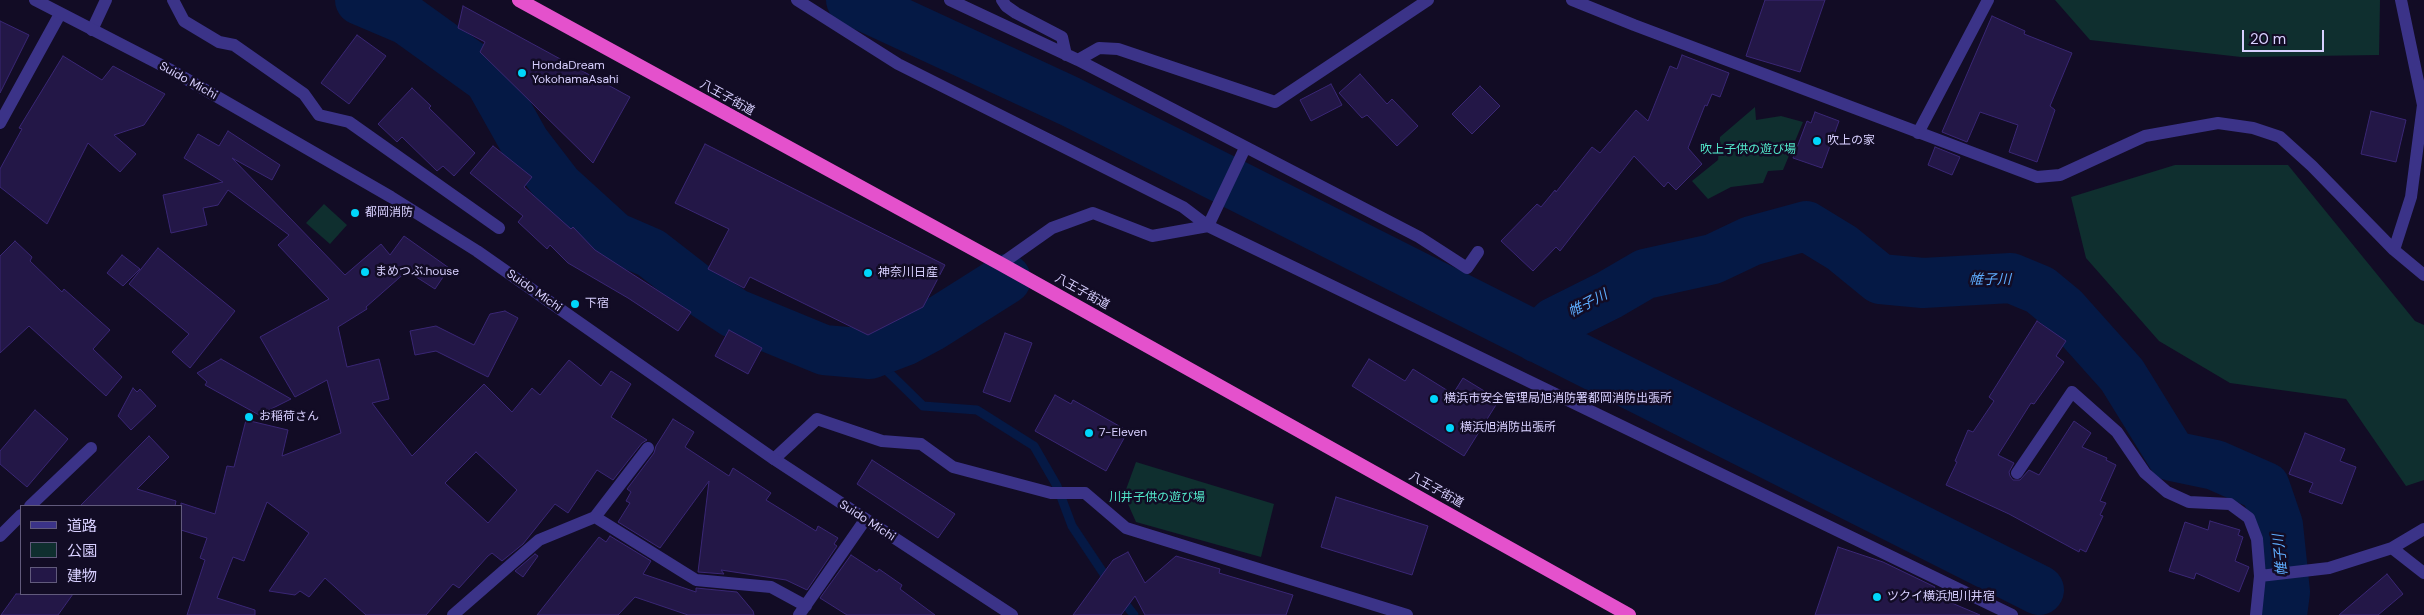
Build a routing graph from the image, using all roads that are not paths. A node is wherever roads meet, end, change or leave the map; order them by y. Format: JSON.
{"nodes":[{"id":1,"x":35,"y":0,"type":"edge"},
{"id":2,"x":106,"y":0,"type":"edge"},
{"id":3,"x":173,"y":0,"type":"edge"},
{"id":4,"x":519,"y":0,"type":"edge"},
{"id":5,"x":797,"y":0,"type":"edge"},
{"id":6,"x":950,"y":0,"type":"edge"},
{"id":7,"x":1002,"y":0,"type":"edge"},
{"id":8,"x":1428,"y":0,"type":"edge"},
{"id":9,"x":1572,"y":0,"type":"edge"},
{"id":10,"x":1988,"y":0,"type":"edge"},
{"id":11,"x":2401,"y":0,"type":"edge"},
{"id":12,"x":60,"y":14,"type":"junction"},
{"id":13,"x":92,"y":30,"type":"junction"},
{"id":14,"x":1072,"y":58,"type":"junction"},
{"id":15,"x":0,"y":123,"type":"edge"},
{"id":16,"x":1918,"y":133,"type":"junction"},
{"id":17,"x":1243,"y":152,"type":"junction"},
{"id":18,"x":1208,"y":226,"type":"junction"},
{"id":19,"x":499,"y":228,"type":"dead end"},
{"id":20,"x":2394,"y":250,"type":"junction"},
{"id":21,"x":1478,"y":252,"type":"dead end"},
{"id":22,"x":1002,"y":264,"type":"junction"},
{"id":23,"x":2424,"y":275,"type":"edge"},
{"id":24,"x":92,"y":448,"type":"dead end"},
{"id":25,"x":648,"y":448,"type":"dead end"},
{"id":26,"x":774,"y":459,"type":"junction"},
{"id":27,"x":2018,"y":473,"type":"dead end"},
{"id":28,"x":31,"y":505,"type":"edge"},
{"id":29,"x":595,"y":517,"type":"junction"},
{"id":30,"x":19,"y":520,"type":"edge"},
{"id":31,"x":866,"y":520,"type":"junction"},
{"id":32,"x":2424,"y":529,"type":"edge"},
{"id":33,"x":0,"y":536,"type":"edge"},
{"id":34,"x":2392,"y":548,"type":"junction"},
{"id":35,"x":2424,"y":573,"type":"edge"},
{"id":36,"x":2260,"y":576,"type":"junction"},
{"id":37,"x":802,"y":611,"type":"edge"},
{"id":38,"x":453,"y":615,"type":"edge"},
{"id":39,"x":1012,"y":615,"type":"edge"},
{"id":40,"x":1407,"y":615,"type":"edge"},
{"id":41,"x":1629,"y":615,"type":"edge"},
{"id":42,"x":2012,"y":615,"type":"edge"},
{"id":43,"x":2256,"y":615,"type":"edge"}],
"edges":[{"from":1,"to":12,"type":"street","name":"Suido Michi"},
{"from":2,"to":13,"type":"street"},
{"from":3,"to":19,"type":"street"},
{"from":4,"to":22,"type":"highway","name":"八王子街道"},
{"from":5,"to":18,"type":"street"},
{"from":6,"to":14,"type":"street"},
{"from":7,"to":14,"type":"street"},
{"from":8,"to":14,"type":"street"},
{"from":9,"to":16,"type":"street"},
{"from":10,"to":16,"type":"street"},
{"from":11,"to":20,"type":"street"},
{"from":12,"to":13,"type":"street","name":"Suido Michi"},
{"from":12,"to":15,"type":"street"},
{"from":13,"to":26,"type":"street","name":"Suido Michi"},
{"from":14,"to":17,"type":"street"},
{"from":16,"to":20,"type":"street"},
{"from":17,"to":18,"type":"street"},
{"from":17,"to":21,"type":"street"},
{"from":18,"to":22,"type":"street"},
{"from":18,"to":42,"type":"street"},
{"from":20,"to":23,"type":"street"},
{"from":22,"to":41,"type":"highway","name":"八王子街道"},
{"from":24,"to":28,"type":"street"},
{"from":25,"to":29,"type":"street"},
{"from":26,"to":31,"type":"street","name":"Suido Michi"},
{"from":26,"to":40,"type":"street"},
{"from":27,"to":36,"type":"street"},
{"from":29,"to":37,"type":"street"},
{"from":29,"to":38,"type":"street"},
{"from":30,"to":33,"type":"street"},
{"from":31,"to":37,"type":"street"},
{"from":31,"to":39,"type":"street","name":"Suido Michi"},
{"from":32,"to":34,"type":"street"},
{"from":34,"to":35,"type":"street"},
{"from":34,"to":36,"type":"street"},
{"from":36,"to":43,"type":"street"}]}
